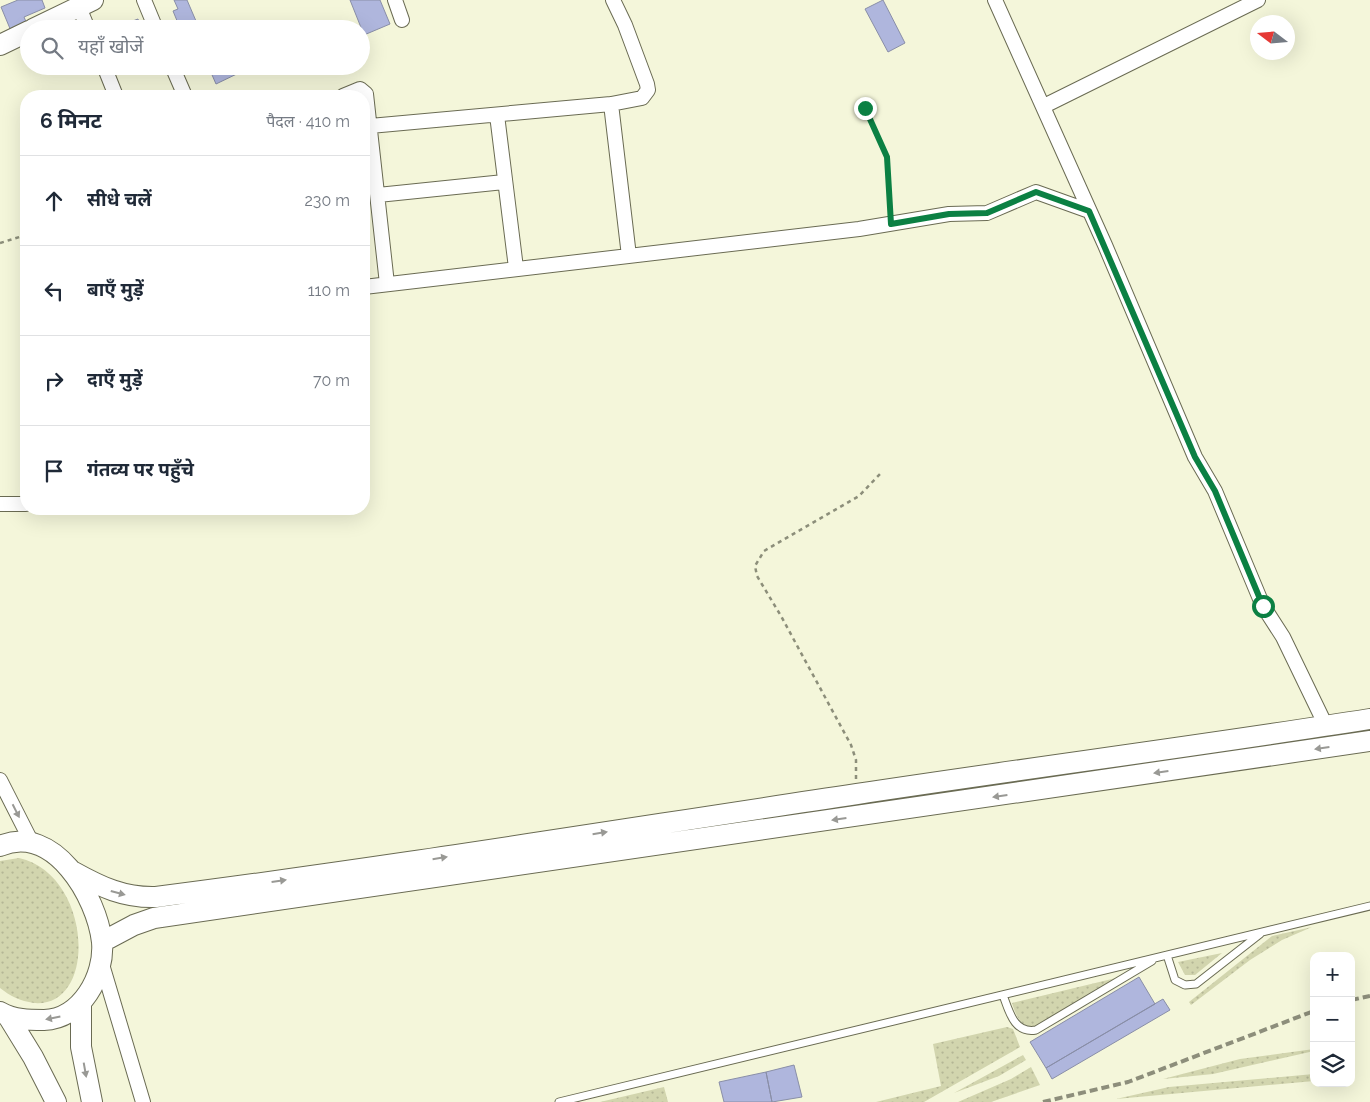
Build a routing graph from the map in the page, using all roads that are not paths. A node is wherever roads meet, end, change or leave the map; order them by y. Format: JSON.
{"nodes":[{"id":1,"x":144,"y":0,"type":"edge"},
{"id":2,"x":396,"y":0,"type":"edge"},
{"id":3,"x":613,"y":0,"type":"edge"},
{"id":4,"x":995,"y":0,"type":"edge"},
{"id":5,"x":1258,"y":0,"type":"edge"},
{"id":6,"x":86,"y":3,"type":"edge"},
{"id":7,"x":51,"y":20,"type":"edge"},
{"id":8,"x":87,"y":20,"type":"edge"},
{"id":9,"x":152,"y":20,"type":"edge"},
{"id":10,"x":402,"y":20,"type":"dead end"},
{"id":11,"x":20,"y":35,"type":"edge"},
{"id":12,"x":0,"y":45,"type":"edge"},
{"id":13,"x":108,"y":75,"type":"edge"},
{"id":14,"x":176,"y":75,"type":"edge"},
{"id":15,"x":114,"y":90,"type":"edge"},
{"id":16,"x":182,"y":90,"type":"edge"},
{"id":17,"x":611,"y":104,"type":"junction"},
{"id":18,"x":1044,"y":106,"type":"junction"},
{"id":19,"x":497,"y":115,"type":"junction"},
{"id":20,"x":370,"y":126,"type":"joint"},
{"id":21,"x":504,"y":182,"type":"junction"},
{"id":22,"x":378,"y":195,"type":"junction"},
{"id":23,"x":1089,"y":211,"type":"junction"},
{"id":24,"x":629,"y":256,"type":"junction"},
{"id":25,"x":516,"y":268,"type":"junction"},
{"id":26,"x":388,"y":284,"type":"junction"},
{"id":27,"x":370,"y":286,"type":"edge"},
{"id":28,"x":0,"y":504,"type":"edge"},
{"id":29,"x":20,"y":504,"type":"edge"},
{"id":30,"x":1370,"y":719,"type":"edge"},
{"id":31,"x":1326,"y":726,"type":"junction"},
{"id":32,"x":1370,"y":741,"type":"edge"},
{"id":33,"x":0,"y":780,"type":"edge"},
{"id":34,"x":32,"y":843,"type":"junction"},
{"id":35,"x":0,"y":846,"type":"edge"},
{"id":36,"x":74,"y":872,"type":"junction"},
{"id":37,"x":1370,"y":906,"type":"edge"},
{"id":38,"x":1262,"y":932,"type":"junction"},
{"id":39,"x":101,"y":951,"type":"junction"},
{"id":40,"x":1167,"y":955,"type":"junction"},
{"id":41,"x":1158,"y":958,"type":"junction"},
{"id":42,"x":1003,"y":995,"type":"junction"},
{"id":43,"x":81,"y":1004,"type":"junction"},
{"id":44,"x":4,"y":1015,"type":"edge"},
{"id":45,"x":56,"y":1102,"type":"edge"},
{"id":46,"x":92,"y":1102,"type":"edge"},
{"id":47,"x":143,"y":1102,"type":"edge"},
{"id":48,"x":559,"y":1102,"type":"edge"}],
"edges":[{"from":1,"to":9,"type":"street"},
{"from":2,"to":10,"type":"street"},
{"from":3,"to":17,"type":"street"},
{"from":4,"to":18,"type":"street"},
{"from":5,"to":18,"type":"street"},
{"from":6,"to":7,"type":"street"},
{"from":6,"to":8,"type":"street"},
{"from":11,"to":12,"type":"street"},
{"from":13,"to":15,"type":"street"},
{"from":14,"to":16,"type":"street"},
{"from":17,"to":19,"type":"street"},
{"from":17,"to":24,"type":"street"},
{"from":18,"to":23,"type":"street"},
{"from":19,"to":20,"type":"street"},
{"from":19,"to":21,"type":"street"},
{"from":20,"to":22,"type":"street"},
{"from":21,"to":22,"type":"street"},
{"from":21,"to":25,"type":"street"},
{"from":22,"to":26,"type":"street"},
{"from":23,"to":24,"type":"street"},
{"from":23,"to":31,"type":"street"},
{"from":24,"to":25,"type":"street"},
{"from":25,"to":26,"type":"street"},
{"from":26,"to":27,"type":"street"},
{"from":28,"to":29,"type":"street"},
{"from":30,"to":31,"type":"street"},
{"from":36,"to":31,"type":"street","one_way":true},
{"from":32,"to":39,"type":"street","one_way":true},
{"from":33,"to":34,"type":"street","one_way":true},
{"from":34,"to":35,"type":"street"},
{"from":34,"to":36,"type":"street"},
{"from":36,"to":39,"type":"street"},
{"from":37,"to":38,"type":"lane"},
{"from":38,"to":40,"type":"lane"},
{"from":38,"to":40,"type":"lane"},
{"from":39,"to":43,"type":"street"},
{"from":39,"to":47,"type":"street"},
{"from":40,"to":41,"type":"lane"},
{"from":41,"to":42,"type":"lane"},
{"from":41,"to":42,"type":"lane"},
{"from":42,"to":48,"type":"lane"},
{"from":43,"to":44,"type":"street","one_way":true},
{"from":43,"to":46,"type":"street","one_way":true},
{"from":44,"to":45,"type":"street"}]}
